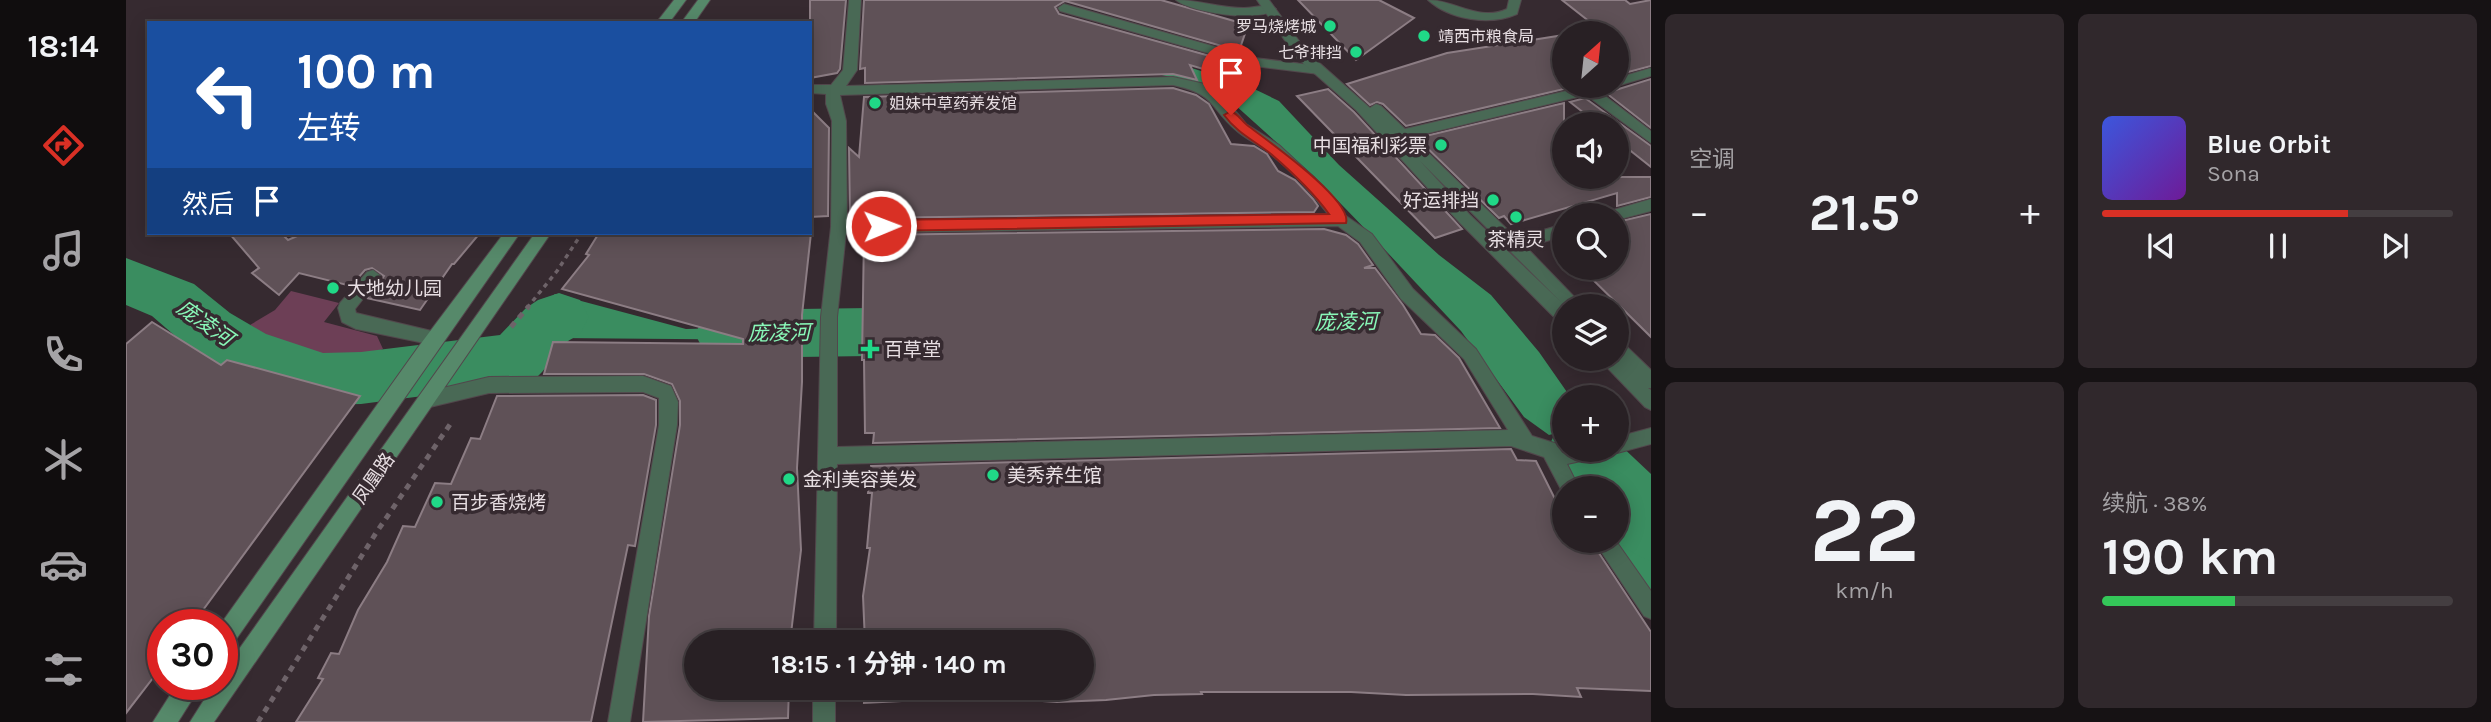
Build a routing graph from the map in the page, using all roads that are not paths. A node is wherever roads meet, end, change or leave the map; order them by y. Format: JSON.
{"nodes":[{"id":1,"x":680,"y":0,"type":"edge"},
{"id":2,"x":704,"y":0,"type":"edge"},
{"id":3,"x":855,"y":0,"type":"edge"},
{"id":4,"x":1182,"y":0,"type":"edge"},
{"id":5,"x":1434,"y":0,"type":"edge"},
{"id":6,"x":1516,"y":0,"type":"edge"},
{"id":7,"x":1270,"y":3,"type":"edge"},
{"id":8,"x":1065,"y":8,"type":"dead end"},
{"id":9,"x":664,"y":21,"type":"edge"},
{"id":10,"x":688,"y":21,"type":"edge"},
{"id":11,"x":1319,"y":70,"type":"junction"},
{"id":12,"x":1651,"y":72,"type":"edge"},
{"id":13,"x":1629,"y":78,"type":"edge"},
{"id":14,"x":812,"y":89,"type":"edge"},
{"id":15,"x":833,"y":92,"type":"junction"},
{"id":16,"x":1555,"y":98,"type":"edge"},
{"id":17,"x":1599,"y":98,"type":"edge"},
{"id":18,"x":1402,"y":134,"type":"junction"},
{"id":19,"x":1651,"y":138,"type":"edge"},
{"id":20,"x":1651,"y":205,"type":"edge"},
{"id":21,"x":1629,"y":211,"type":"edge"},
{"id":22,"x":1341,"y":219,"type":"junction"},
{"id":23,"x":839,"y":227,"type":"junction"},
{"id":24,"x":1552,"y":234,"type":"edge"},
{"id":25,"x":511,"y":235,"type":"edge"},
{"id":26,"x":542,"y":235,"type":"edge"},
{"id":27,"x":1513,"y":245,"type":"junction"},
{"id":28,"x":373,"y":276,"type":"dead end"},
{"id":29,"x":1563,"y":294,"type":"edge"},
{"id":30,"x":1552,"y":304,"type":"edge"},
{"id":31,"x":429,"y":344,"type":"junction"},
{"id":32,"x":1629,"y":360,"type":"edge"},
{"id":33,"x":1620,"y":371,"type":"edge"},
{"id":34,"x":1651,"y":381,"type":"edge"},
{"id":35,"x":430,"y":398,"type":"junction"},
{"id":36,"x":1651,"y":401,"type":"edge"},
{"id":37,"x":1651,"y":436,"type":"edge"},
{"id":38,"x":1525,"y":441,"type":"junction"},
{"id":39,"x":1629,"y":442,"type":"edge"},
{"id":40,"x":1552,"y":451,"type":"edge"},
{"id":41,"x":828,"y":456,"type":"junction"},
{"id":42,"x":1612,"y":553,"type":"edge"},
{"id":43,"x":1651,"y":609,"type":"edge"},
{"id":44,"x":238,"y":617,"type":"edge"},
{"id":45,"x":825,"y":630,"type":"edge"},
{"id":46,"x":180,"y":700,"type":"edge"},
{"id":47,"x":824,"y":700,"type":"edge"},
{"id":48,"x":164,"y":722,"type":"edge"},
{"id":49,"x":201,"y":722,"type":"edge"},
{"id":50,"x":619,"y":722,"type":"edge"},
{"id":51,"x":824,"y":722,"type":"edge"}],
"edges":[{"from":1,"to":9,"type":"main road"},
{"from":2,"to":10,"type":"main road"},
{"from":3,"to":15,"type":"street"},
{"from":4,"to":7,"type":"street"},
{"from":5,"to":6,"type":"street"},
{"from":7,"to":11,"type":"street"},
{"from":7,"to":18,"type":"street"},
{"from":8,"to":11,"type":"street"},
{"from":11,"to":30,"type":"street"},
{"from":12,"to":13,"type":"street"},
{"from":14,"to":15,"type":"street"},
{"from":15,"to":22,"type":"street"},
{"from":15,"to":23,"type":"street"},
{"from":16,"to":18,"type":"street"},
{"from":17,"to":19,"type":"street"},
{"from":18,"to":27,"type":"street"},
{"from":20,"to":21,"type":"street"},
{"from":22,"to":23,"type":"street"},
{"from":22,"to":38,"type":"street"},
{"from":23,"to":41,"type":"street"},
{"from":24,"to":27,"type":"street"},
{"from":25,"to":31,"type":"main road","name":"凤凰路"},
{"from":26,"to":35,"type":"main road","name":"凤凰路"},
{"from":27,"to":29,"type":"street"},
{"from":28,"to":31,"type":"street"},
{"from":31,"to":44,"type":"main road","name":"凤凰路"},
{"from":32,"to":34,"type":"street"},
{"from":33,"to":36,"type":"street"},
{"from":35,"to":49,"type":"main road","name":"凤凰路"},
{"from":35,"to":50,"type":"street"},
{"from":37,"to":39,"type":"street"},
{"from":38,"to":40,"type":"street"},
{"from":38,"to":41,"type":"street"},
{"from":41,"to":45,"type":"street"},
{"from":42,"to":43,"type":"street"},
{"from":46,"to":48,"type":"main road"},
{"from":47,"to":51,"type":"street"}]}
